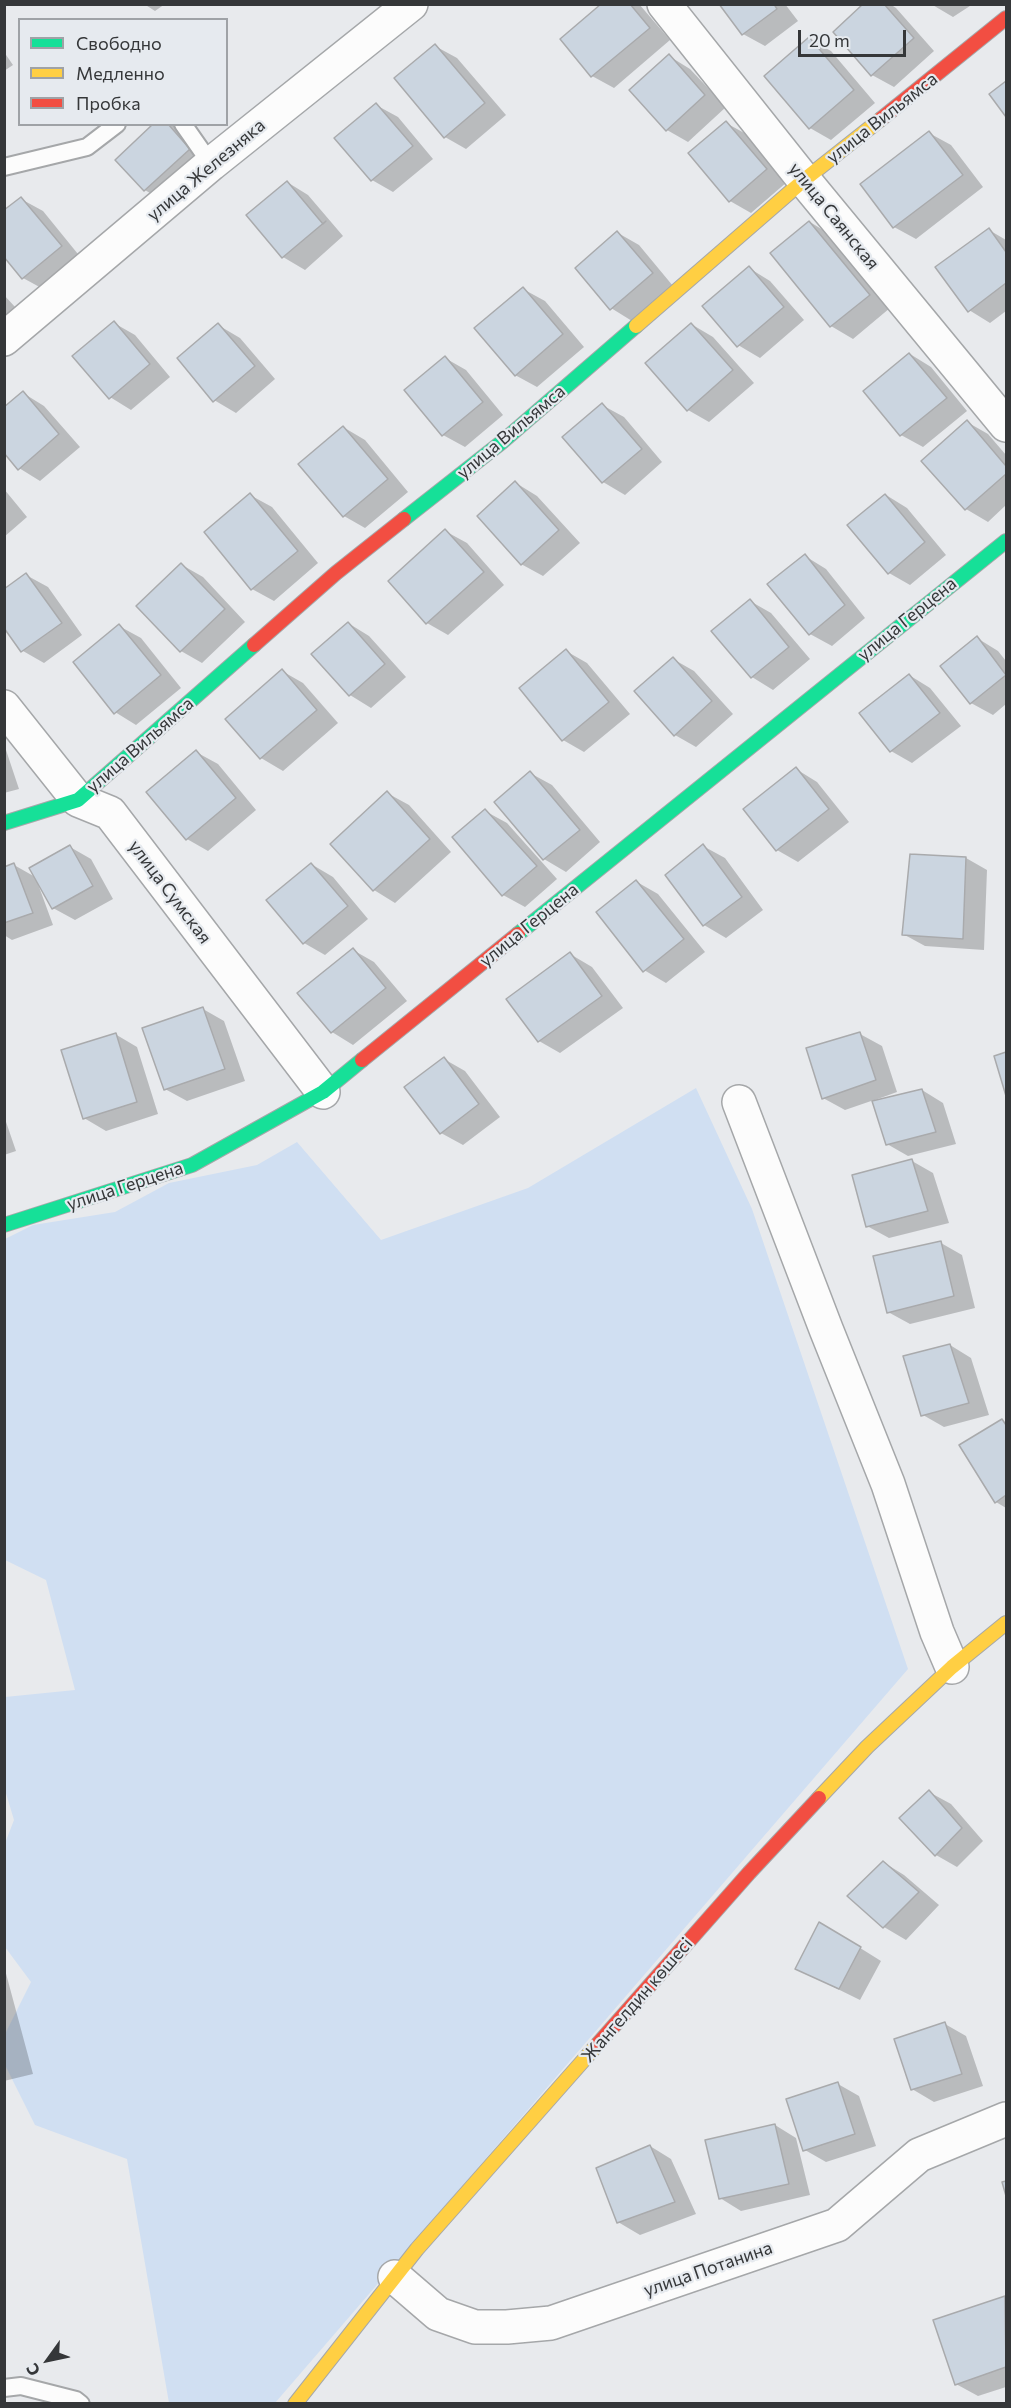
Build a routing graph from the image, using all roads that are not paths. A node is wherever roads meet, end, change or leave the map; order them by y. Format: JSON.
{"nodes":[{"id":1,"x":411,"y":4,"type":"edge"},
{"id":2,"x":664,"y":4,"type":"edge"},
{"id":3,"x":1006,"y":18,"type":"edge"},
{"id":4,"x":114,"y":126,"type":"edge"},
{"id":5,"x":184,"y":126,"type":"edge"},
{"id":6,"x":212,"y":164,"type":"junction"},
{"id":7,"x":4,"y":167,"type":"edge"},
{"id":8,"x":804,"y":180,"type":"junction"},
{"id":9,"x":4,"y":339,"type":"edge"},
{"id":10,"x":1006,"y":425,"type":"edge"},
{"id":11,"x":1006,"y":541,"type":"edge"},
{"id":12,"x":4,"y":707,"type":"edge"},
{"id":13,"x":78,"y":800,"type":"junction"},
{"id":14,"x":4,"y":824,"type":"edge"},
{"id":15,"x":323,"y":1092,"type":"junction"},
{"id":16,"x":739,"y":1101,"type":"dead end"},
{"id":17,"x":4,"y":1225,"type":"edge"},
{"id":18,"x":1006,"y":1623,"type":"edge"},
{"id":19,"x":952,"y":1667,"type":"junction"},
{"id":20,"x":1006,"y":2119,"type":"edge"},
{"id":21,"x":395,"y":2277,"type":"junction"},
{"id":22,"x":4,"y":2388,"type":"edge"},
{"id":23,"x":81,"y":2403,"type":"edge"},
{"id":24,"x":295,"y":2403,"type":"edge"}],
"edges":[{"from":1,"to":6,"type":"street","name":"улица Железняка"},
{"from":2,"to":8,"type":"street","name":"улица Саянская"},
{"from":3,"to":8,"type":"street","name":"улица Вильямса"},
{"from":4,"to":7,"type":"lane"},
{"from":5,"to":6,"type":"lane"},
{"from":6,"to":9,"type":"street","name":"улица Железняка"},
{"from":8,"to":10,"type":"street","name":"улица Саянская"},
{"from":8,"to":13,"type":"street","name":"улица Вильямса"},
{"from":11,"to":15,"type":"street","name":"улица Герцена"},
{"from":12,"to":13,"type":"street","name":"улица Сумская"},
{"from":13,"to":14,"type":"street","name":"улица Вильямса"},
{"from":13,"to":15,"type":"street","name":"улица Сумская"},
{"from":15,"to":17,"type":"street","name":"улица Герцена"},
{"from":16,"to":19,"type":"street"},
{"from":18,"to":19,"type":"street","name":"Жангелдин көшесі"},
{"from":19,"to":21,"type":"street","name":"Жангелдин көшесі"},
{"from":20,"to":21,"type":"street","name":"улица Потанина"},
{"from":21,"to":24,"type":"street","name":"Жангелдин көшесі"},
{"from":22,"to":23,"type":"lane"}]}
